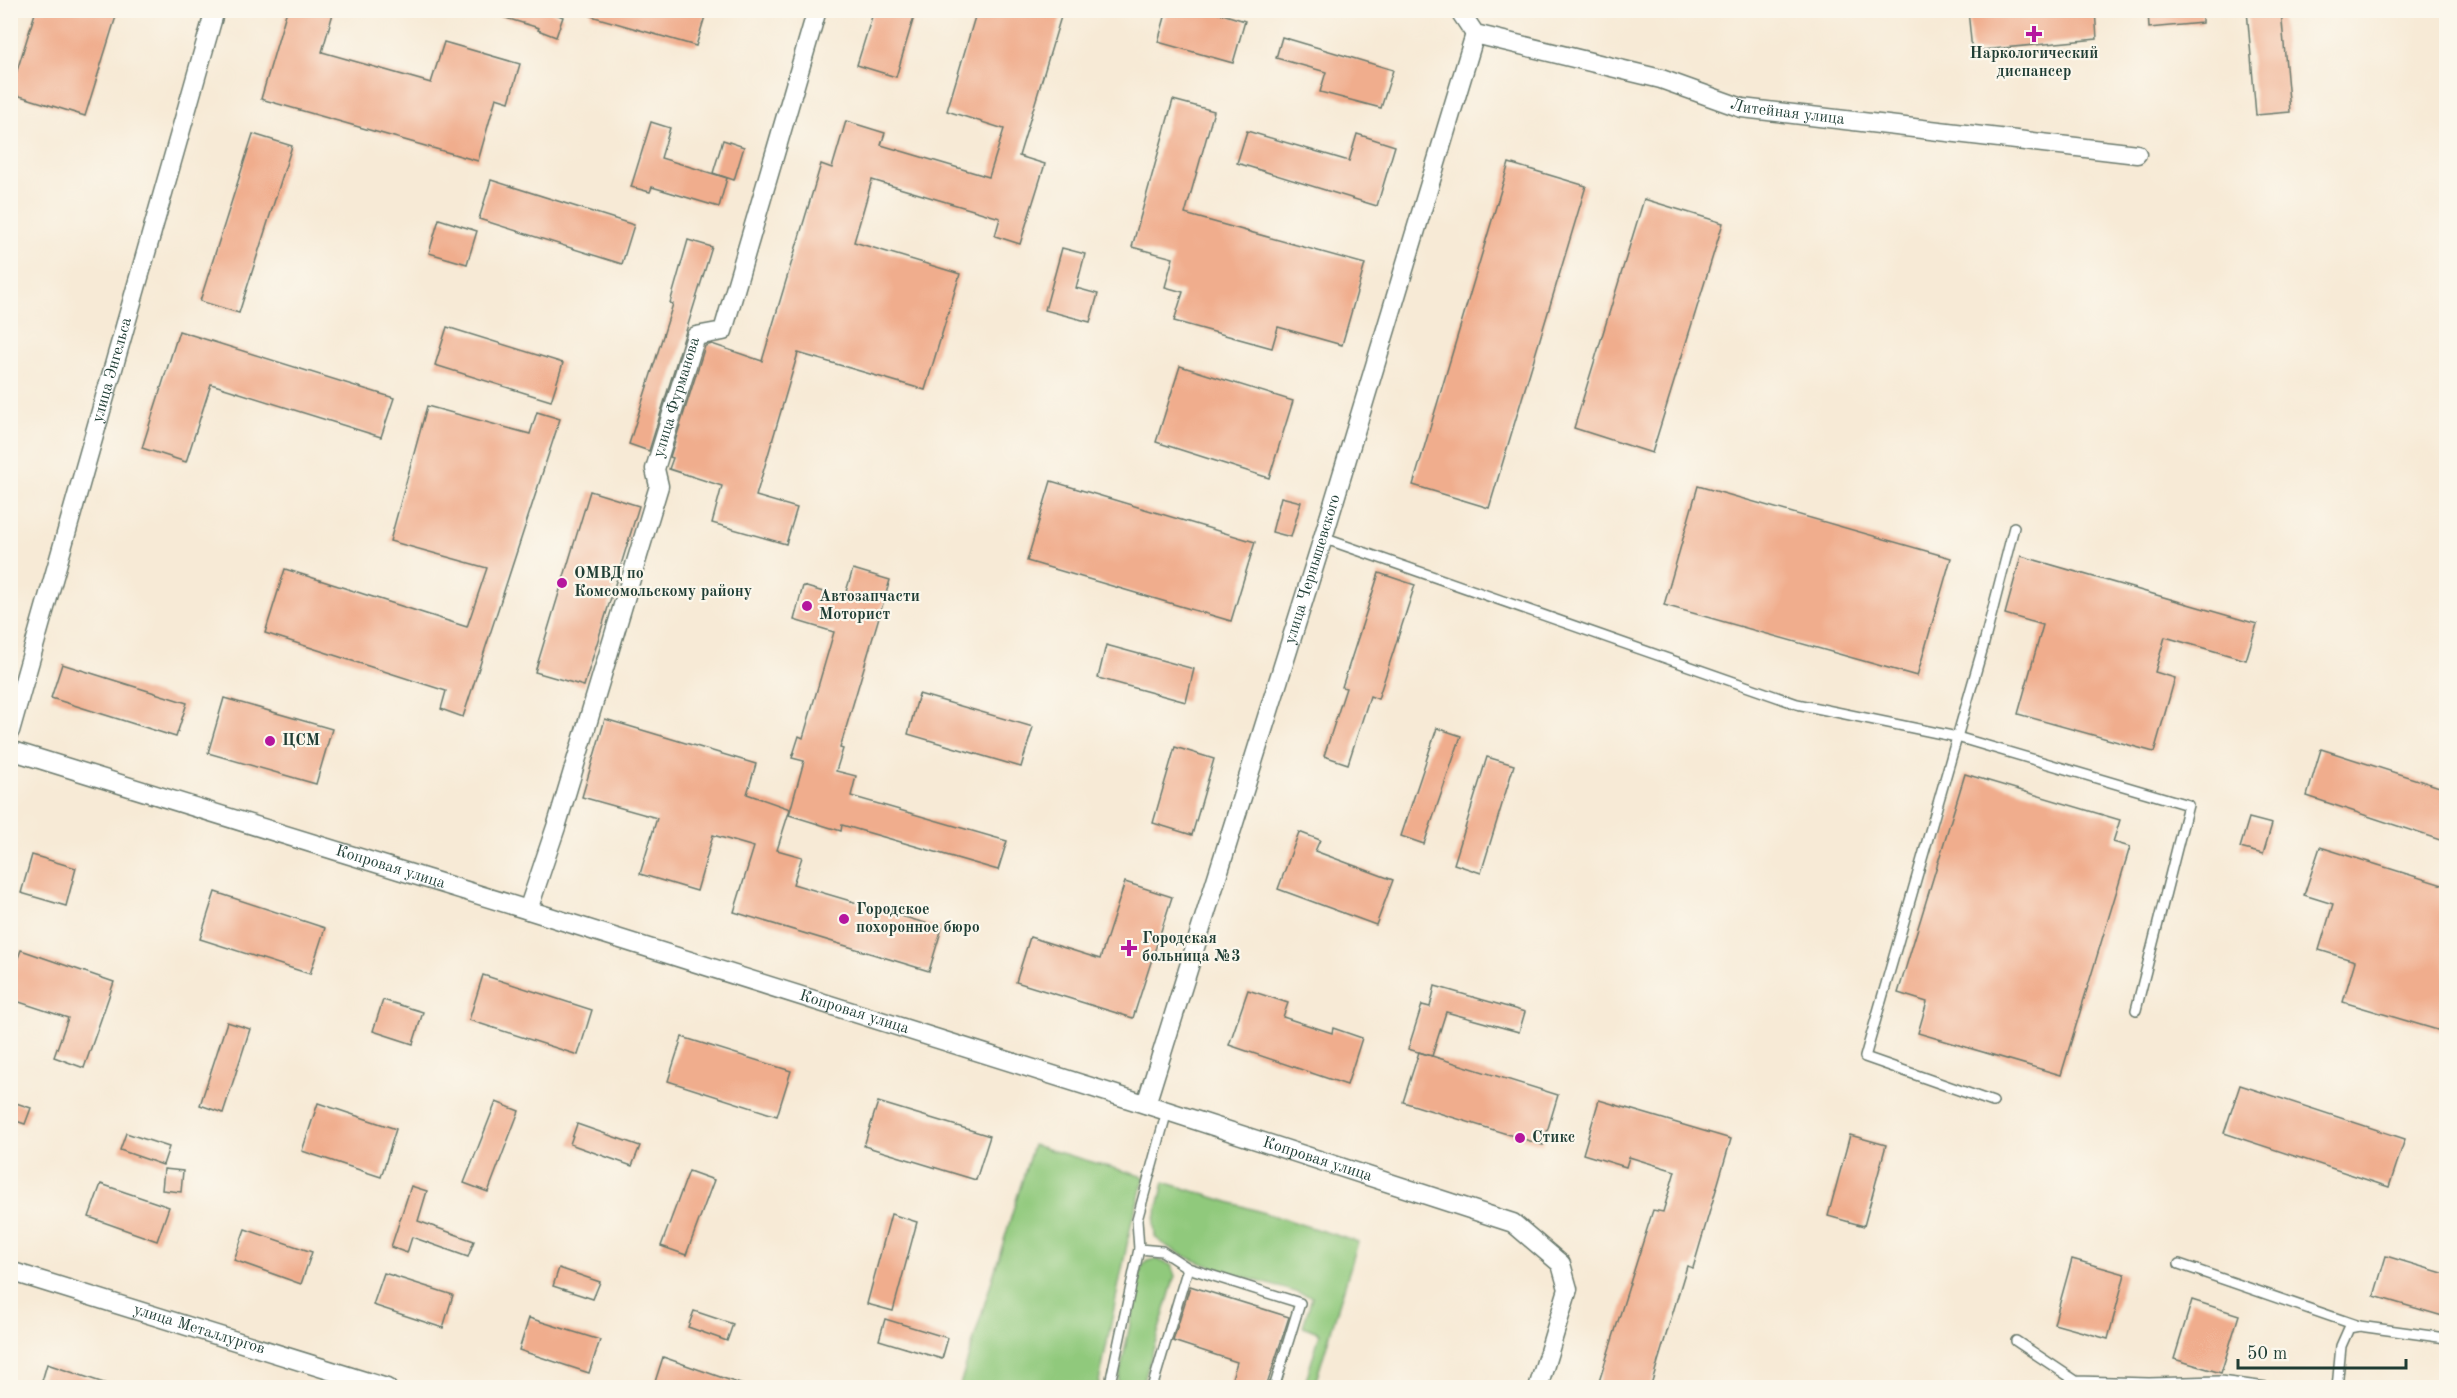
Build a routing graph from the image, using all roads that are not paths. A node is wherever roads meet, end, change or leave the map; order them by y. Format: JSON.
{"nodes":[{"id":1,"x":215,"y":10,"type":"edge"},
{"id":2,"x":817,"y":10,"type":"edge"},
{"id":3,"x":1459,"y":10,"type":"edge"},
{"id":4,"x":1475,"y":34,"type":"junction"},
{"id":5,"x":2137,"y":154,"type":"dead end"},
{"id":6,"x":2014,"y":527,"type":"dead end"},
{"id":7,"x":1323,"y":538,"type":"junction"},
{"id":8,"x":10,"y":731,"type":"edge"},
{"id":9,"x":1957,"y":737,"type":"junction"},
{"id":10,"x":10,"y":750,"type":"edge"},
{"id":11,"x":528,"y":910,"type":"junction"},
{"id":12,"x":2136,"y":1010,"type":"dead end"},
{"id":13,"x":1993,"y":1102,"type":"dead end"},
{"id":14,"x":1146,"y":1104,"type":"junction"},
{"id":15,"x":1167,"y":1111,"type":"junction"},
{"id":16,"x":1139,"y":1249,"type":"junction"},
{"id":17,"x":2179,"y":1264,"type":"dead end"},
{"id":18,"x":1188,"y":1268,"type":"junction"},
{"id":19,"x":10,"y":1271,"type":"edge"},
{"id":20,"x":2359,"y":1326,"type":"junction"},
{"id":21,"x":2446,"y":1338,"type":"edge"},
{"id":22,"x":2016,"y":1341,"type":"dead end"},
{"id":23,"x":387,"y":1388,"type":"edge"},
{"id":24,"x":1109,"y":1388,"type":"edge"},
{"id":25,"x":1152,"y":1388,"type":"edge"},
{"id":26,"x":1275,"y":1388,"type":"edge"},
{"id":27,"x":1538,"y":1388,"type":"edge"},
{"id":28,"x":2274,"y":1388,"type":"edge"},
{"id":29,"x":2337,"y":1388,"type":"edge"}],
"edges":[{"from":1,"to":8,"type":"street","name":"улица Энгельса"},
{"from":2,"to":11,"type":"street","name":"улица Фурманова"},
{"from":3,"to":4,"type":"street"},
{"from":4,"to":5,"type":"street","name":"Литейная улица"},
{"from":4,"to":7,"type":"street","name":"улица Чернышевского"},
{"from":6,"to":9,"type":"lane"},
{"from":7,"to":9,"type":"lane"},
{"from":7,"to":14,"type":"street","name":"улица Чернышевского"},
{"from":9,"to":12,"type":"lane"},
{"from":9,"to":13,"type":"lane"},
{"from":10,"to":11,"type":"street","name":"Копровая улица"},
{"from":11,"to":14,"type":"street","name":"Копровая улица"},
{"from":14,"to":15,"type":"street","name":"Копровая улица"},
{"from":15,"to":16,"type":"lane"},
{"from":15,"to":27,"type":"street","name":"Копровая улица"},
{"from":16,"to":18,"type":"lane"},
{"from":16,"to":24,"type":"lane"},
{"from":17,"to":20,"type":"lane"},
{"from":18,"to":25,"type":"lane"},
{"from":18,"to":26,"type":"lane"},
{"from":19,"to":23,"type":"street","name":"улица Металлургов"},
{"from":20,"to":21,"type":"lane"},
{"from":20,"to":29,"type":"lane"},
{"from":22,"to":28,"type":"lane"}]}
